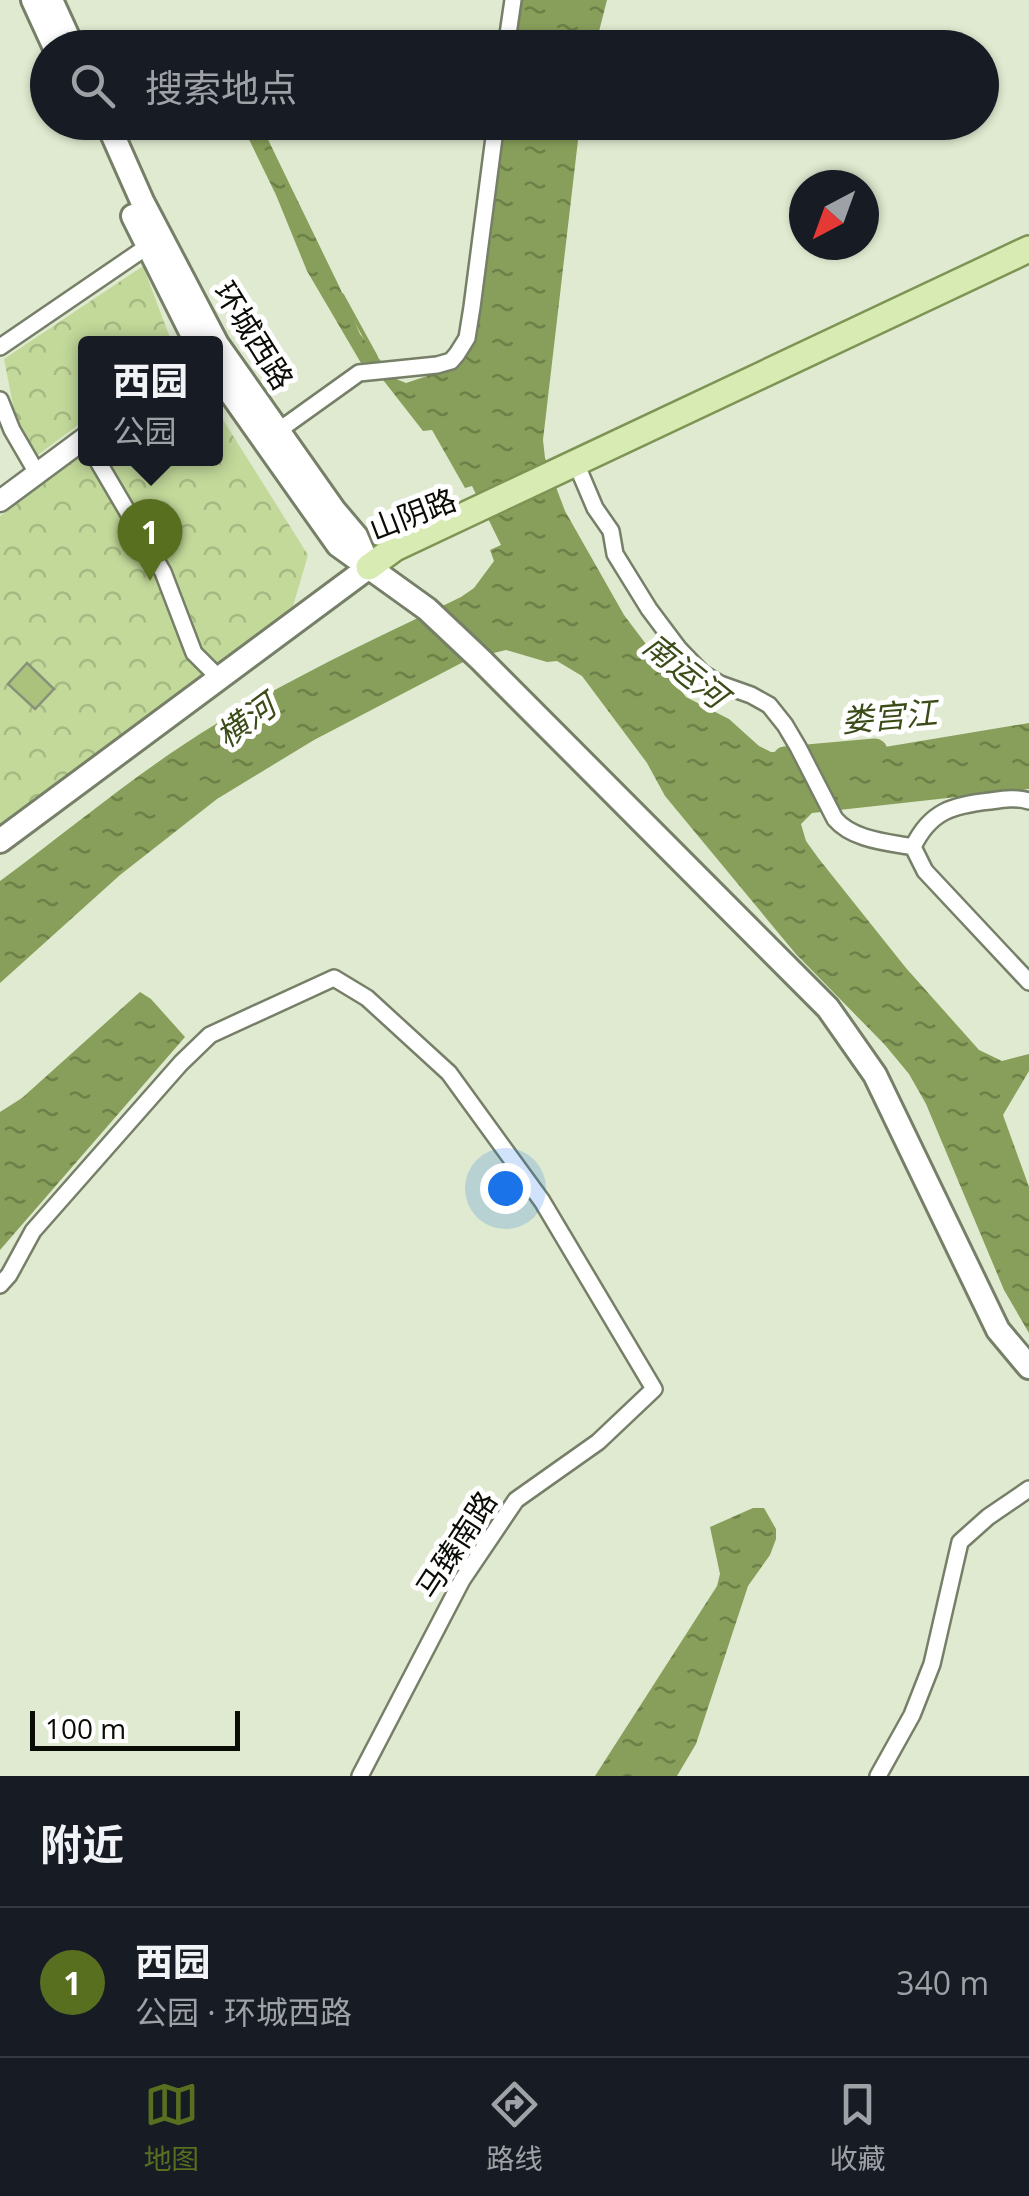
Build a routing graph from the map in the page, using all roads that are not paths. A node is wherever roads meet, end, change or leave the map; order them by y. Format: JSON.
{"nodes":[{"id":1,"x":33,"y":0,"type":"edge"},
{"id":2,"x":52,"y":0,"type":"edge"},
{"id":3,"x":513,"y":0,"type":"edge"},
{"id":4,"x":47,"y":30,"type":"edge"},
{"id":5,"x":65,"y":30,"type":"edge"},
{"id":6,"x":509,"y":30,"type":"edge"},
{"id":7,"x":98,"y":140,"type":"edge"},
{"id":8,"x":115,"y":140,"type":"edge"},
{"id":9,"x":494,"y":140,"type":"edge"},
{"id":10,"x":148,"y":246,"type":"junction"},
{"id":11,"x":1029,"y":250,"type":"edge"},
{"id":12,"x":1029,"y":265,"type":"edge"},
{"id":13,"x":205,"y":336,"type":"edge"},
{"id":14,"x":206,"y":336,"type":"edge"},
{"id":15,"x":0,"y":347,"type":"edge"},
{"id":16,"x":223,"y":361,"type":"edge"},
{"id":17,"x":223,"y":383,"type":"edge"},
{"id":18,"x":0,"y":400,"type":"edge"},
{"id":19,"x":278,"y":431,"type":"junction"},
{"id":20,"x":78,"y":444,"type":"edge"},
{"id":21,"x":101,"y":466,"type":"edge"},
{"id":22,"x":37,"y":474,"type":"junction"},
{"id":23,"x":581,"y":475,"type":"junction"},
{"id":24,"x":554,"y":480,"type":"junction"},
{"id":25,"x":0,"y":500,"type":"edge"},
{"id":26,"x":369,"y":567,"type":"junction"},
{"id":27,"x":220,"y":679,"type":"junction"},
{"id":28,"x":1029,"y":801,"type":"edge"},
{"id":29,"x":0,"y":841,"type":"edge"},
{"id":30,"x":913,"y":847,"type":"junction"},
{"id":31,"x":1029,"y":982,"type":"edge"},
{"id":32,"x":0,"y":1285,"type":"edge"},
{"id":33,"x":1029,"y":1367,"type":"edge"},
{"id":34,"x":1029,"y":1489,"type":"edge"},
{"id":35,"x":360,"y":1776,"type":"edge"},
{"id":36,"x":878,"y":1776,"type":"edge"}],
"edges":[{"from":1,"to":4,"type":"main road"},
{"from":2,"to":5,"type":"main road"},
{"from":3,"to":6,"type":"street"},
{"from":7,"to":10,"type":"main road","name":"环城西路"},
{"from":8,"to":14,"type":"main road","name":"环城西路"},
{"from":9,"to":19,"type":"street"},
{"from":10,"to":13,"type":"main road","name":"环城西路"},
{"from":10,"to":15,"type":"street"},
{"from":11,"to":24,"type":"main road","name":"山阴路"},
{"from":12,"to":23,"type":"main road","name":"山阴路"},
{"from":16,"to":19,"type":"main road","name":"环城西路"},
{"from":17,"to":26,"type":"main road","name":"环城西路"},
{"from":18,"to":22,"type":"street"},
{"from":19,"to":26,"type":"main road","name":"环城西路"},
{"from":20,"to":22,"type":"street"},
{"from":21,"to":27,"type":"street"},
{"from":22,"to":25,"type":"street"},
{"from":23,"to":24,"type":"main road","name":"山阴路"},
{"from":23,"to":30,"type":"street"},
{"from":24,"to":26,"type":"main road","name":"山阴路"},
{"from":26,"to":27,"type":"main road"},
{"from":26,"to":33,"type":"main road"},
{"from":27,"to":29,"type":"main road"},
{"from":28,"to":30,"type":"street"},
{"from":30,"to":31,"type":"street"},
{"from":32,"to":35,"type":"street","name":"马臻南路"},
{"from":34,"to":36,"type":"street"}]}
